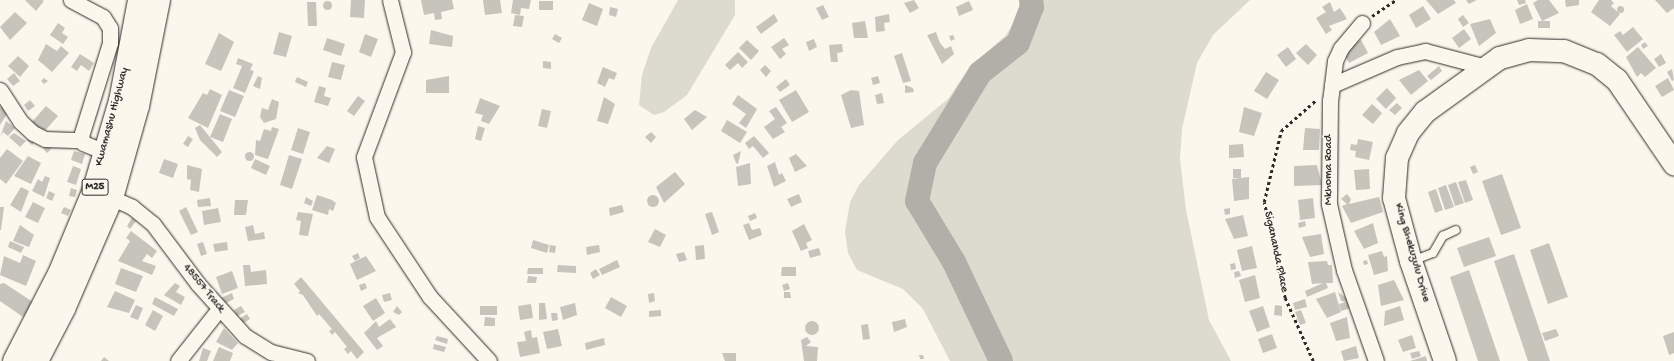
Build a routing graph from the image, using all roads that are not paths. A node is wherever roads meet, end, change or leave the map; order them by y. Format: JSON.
{"nodes":[{"id":1,"x":71,"y":0,"type":"edge"},
{"id":2,"x":139,"y":0,"type":"edge"},
{"id":3,"x":159,"y":0,"type":"edge"},
{"id":4,"x":390,"y":0,"type":"edge"},
{"id":5,"x":1362,"y":23,"type":"road end"},
{"id":6,"x":1486,"y":67,"type":"junction"},
{"id":7,"x":1332,"y":85,"type":"junction"},
{"id":8,"x":0,"y":90,"type":"edge"},
{"id":9,"x":81,"y":140,"type":"junction"},
{"id":10,"x":105,"y":152,"type":"junction"},
{"id":11,"x":1674,"y":164,"type":"edge"},
{"id":12,"x":112,"y":198,"type":"junction"},
{"id":13,"x":1456,"y":230,"type":"dead end"},
{"id":14,"x":1411,"y":261,"type":"junction"},
{"id":15,"x":219,"y":309,"type":"junction"},
{"id":16,"x":14,"y":361,"type":"edge"},
{"id":17,"x":37,"y":361,"type":"edge"},
{"id":18,"x":178,"y":361,"type":"edge"},
{"id":19,"x":307,"y":361,"type":"edge"},
{"id":20,"x":489,"y":361,"type":"edge"},
{"id":21,"x":1376,"y":361,"type":"edge"},
{"id":22,"x":1445,"y":361,"type":"edge"}],
"edges":[{"from":1,"to":9,"type":"street"},
{"from":2,"to":10,"type":"main road","name":"Kwamashu Highway","number":"M25"},
{"from":3,"to":12,"type":"main road","name":"Kwamashu Highway","number":"M25"},
{"from":4,"to":20,"type":"street"},
{"from":5,"to":7,"type":"street","name":"Mkhoma Road"},
{"from":6,"to":7,"type":"street"},
{"from":6,"to":11,"type":"main road","name":"King Bhekuzulu Drive"},
{"from":6,"to":14,"type":"main road","name":"King Bhekuzulu Drive"},
{"from":7,"to":21,"type":"street","name":"Mkhoma Road"},
{"from":8,"to":9,"type":"street"},
{"from":9,"to":10,"type":"street"},
{"from":10,"to":16,"type":"main road","name":"Kwamashu Highway","number":"M25"},
{"from":12,"to":15,"type":"street","name":"48557 Track"},
{"from":12,"to":17,"type":"main road","name":"Kwamashu Highway","number":"M25"},
{"from":13,"to":14,"type":"lane"},
{"from":14,"to":22,"type":"main road","name":"King Bhekuzulu Drive"},
{"from":15,"to":18,"type":"street"},
{"from":15,"to":19,"type":"street","name":"48557 Track"}]}
